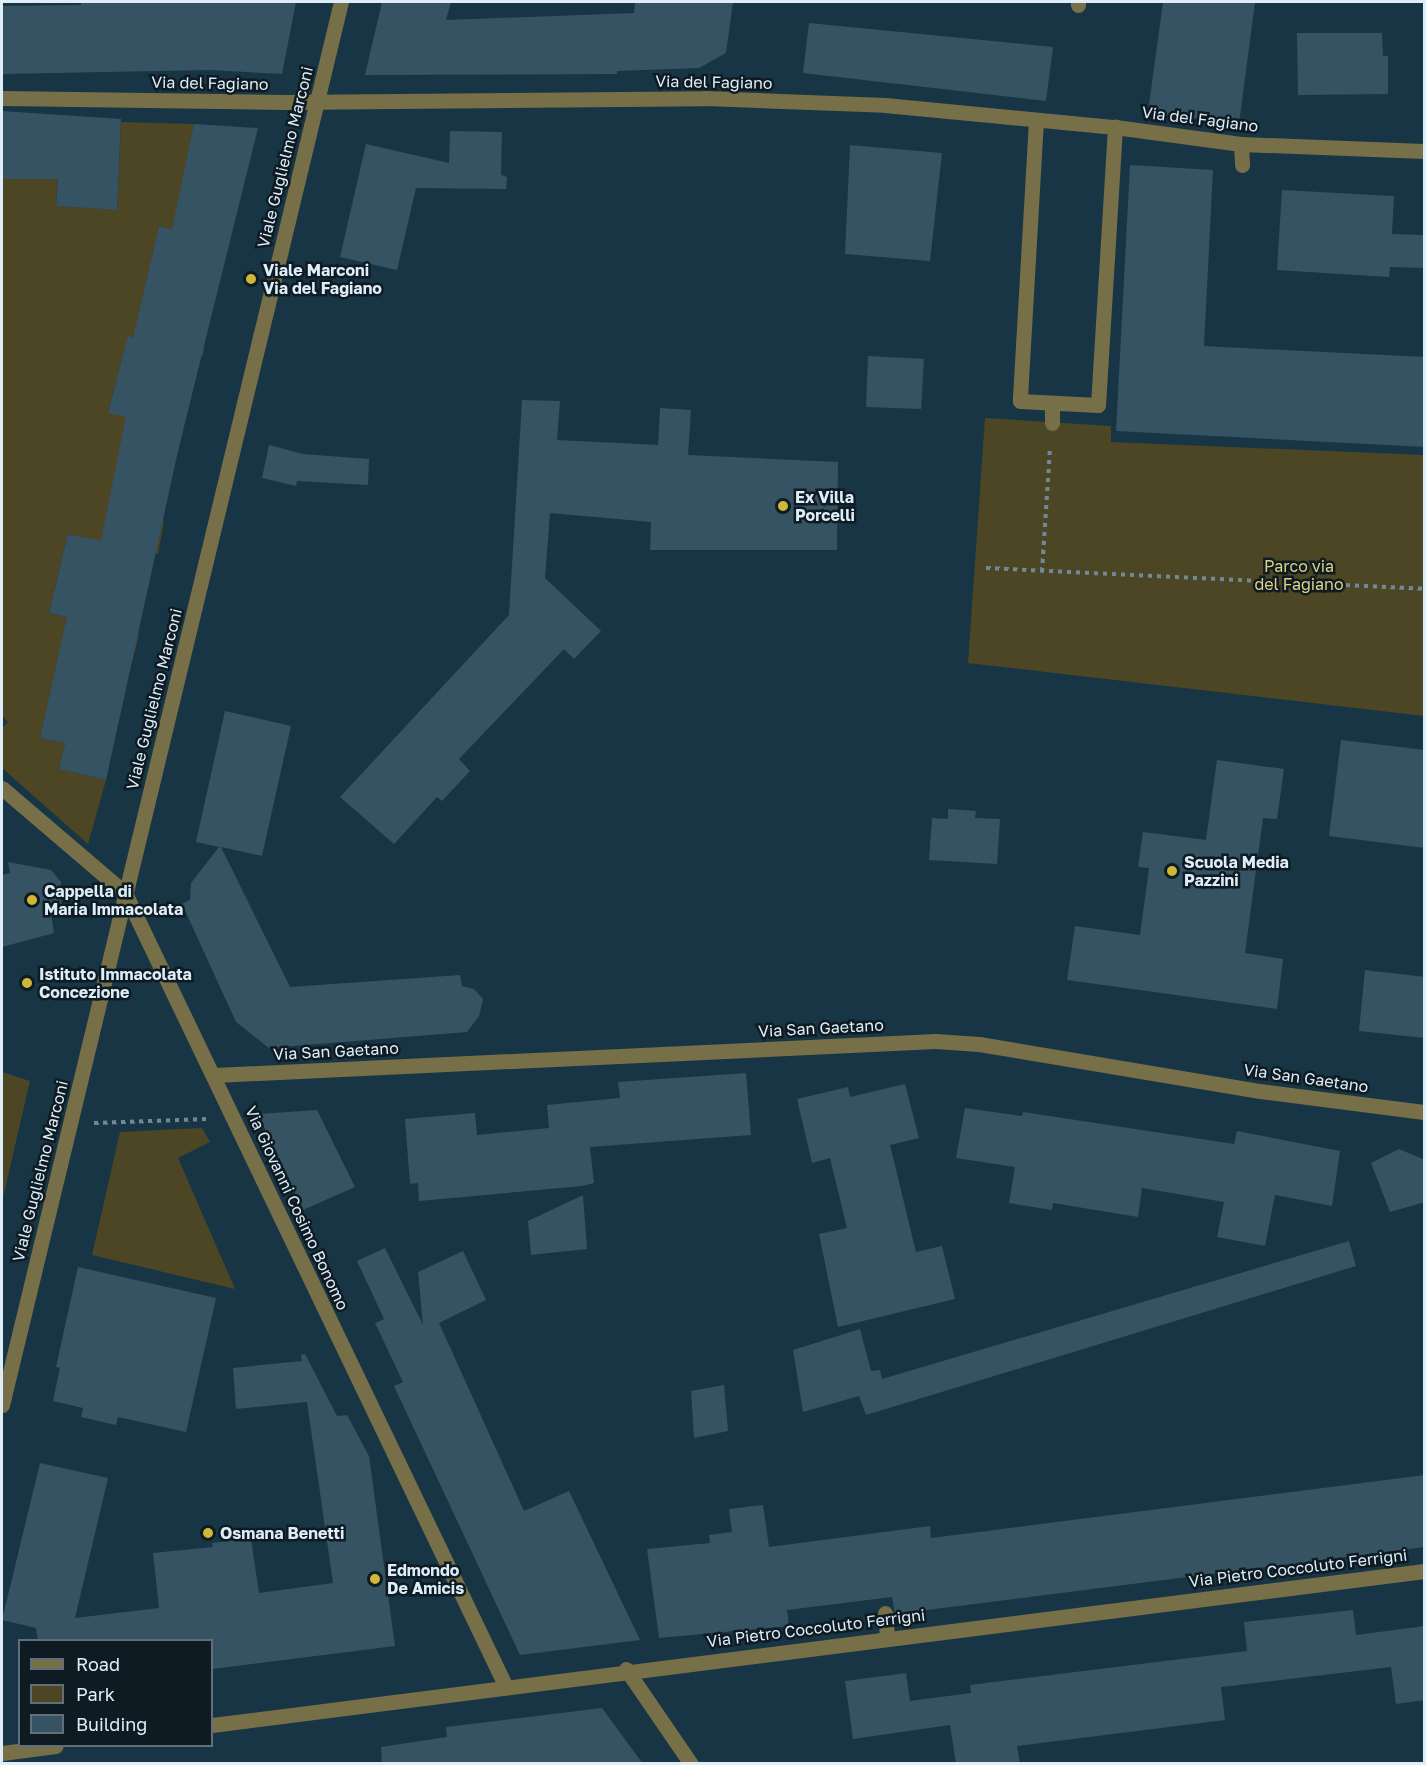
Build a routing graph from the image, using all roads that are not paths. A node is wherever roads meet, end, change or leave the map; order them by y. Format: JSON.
{"nodes":[{"id":1,"x":341,"y":2,"type":"edge"},
{"id":2,"x":2,"y":98,"type":"edge"},
{"id":3,"x":317,"y":102,"type":"junction"},
{"id":4,"x":1036,"y":120,"type":"junction"},
{"id":5,"x":1115,"y":127,"type":"junction"},
{"id":6,"x":1241,"y":144,"type":"junction"},
{"id":7,"x":1425,"y":151,"type":"edge"},
{"id":8,"x":1242,"y":165,"type":"dead end"},
{"id":9,"x":1052,"y":403,"type":"junction"},
{"id":10,"x":1052,"y":423,"type":"road end"},
{"id":11,"x":2,"y":788,"type":"edge"},
{"id":12,"x":125,"y":893,"type":"junction"},
{"id":13,"x":215,"y":1075,"type":"junction"},
{"id":14,"x":1425,"y":1112,"type":"edge"},
{"id":15,"x":2,"y":1405,"type":"edge"},
{"id":16,"x":1425,"y":1570,"type":"edge"},
{"id":17,"x":885,"y":1613,"type":"dead end"},
{"id":18,"x":887,"y":1638,"type":"junction"},
{"id":19,"x":626,"y":1669,"type":"junction"},
{"id":20,"x":506,"y":1685,"type":"junction"},
{"id":21,"x":213,"y":1725,"type":"edge"},
{"id":22,"x":48,"y":1747,"type":"edge"},
{"id":23,"x":2,"y":1753,"type":"edge"},
{"id":24,"x":691,"y":1764,"type":"edge"}],
"edges":[{"from":1,"to":3,"type":"street","name":"Viale Guglielmo Marconi"},
{"from":2,"to":3,"type":"street","name":"Via del Fagiano"},
{"from":3,"to":4,"type":"street","name":"Via del Fagiano"},
{"from":3,"to":12,"type":"street","name":"Viale Guglielmo Marconi"},
{"from":4,"to":5,"type":"street","name":"Via del Fagiano"},
{"from":4,"to":9,"type":"street"},
{"from":5,"to":6,"type":"street","name":"Via del Fagiano"},
{"from":5,"to":9,"type":"street"},
{"from":6,"to":7,"type":"street","name":"Via del Fagiano"},
{"from":6,"to":8,"type":"street"},
{"from":9,"to":10,"type":"street"},
{"from":11,"to":12,"type":"street","name":"Via Giovanni Cosimo Bonomo"},
{"from":12,"to":13,"type":"street","name":"Via Giovanni Cosimo Bonomo"},
{"from":12,"to":15,"type":"street","name":"Viale Guglielmo Marconi"},
{"from":13,"to":14,"type":"street","name":"Via San Gaetano"},
{"from":13,"to":20,"type":"street","name":"Via Giovanni Cosimo Bonomo"},
{"from":16,"to":18,"type":"street","name":"Via Pietro Coccoluto Ferrigni"},
{"from":17,"to":18,"type":"street"},
{"from":18,"to":19,"type":"street","name":"Via Pietro Coccoluto Ferrigni"},
{"from":19,"to":20,"type":"street","name":"Via Pietro Coccoluto Ferrigni"},
{"from":19,"to":24,"type":"street"},
{"from":20,"to":21,"type":"street","name":"Via Pietro Coccoluto Ferrigni"},
{"from":22,"to":23,"type":"street"}]}
